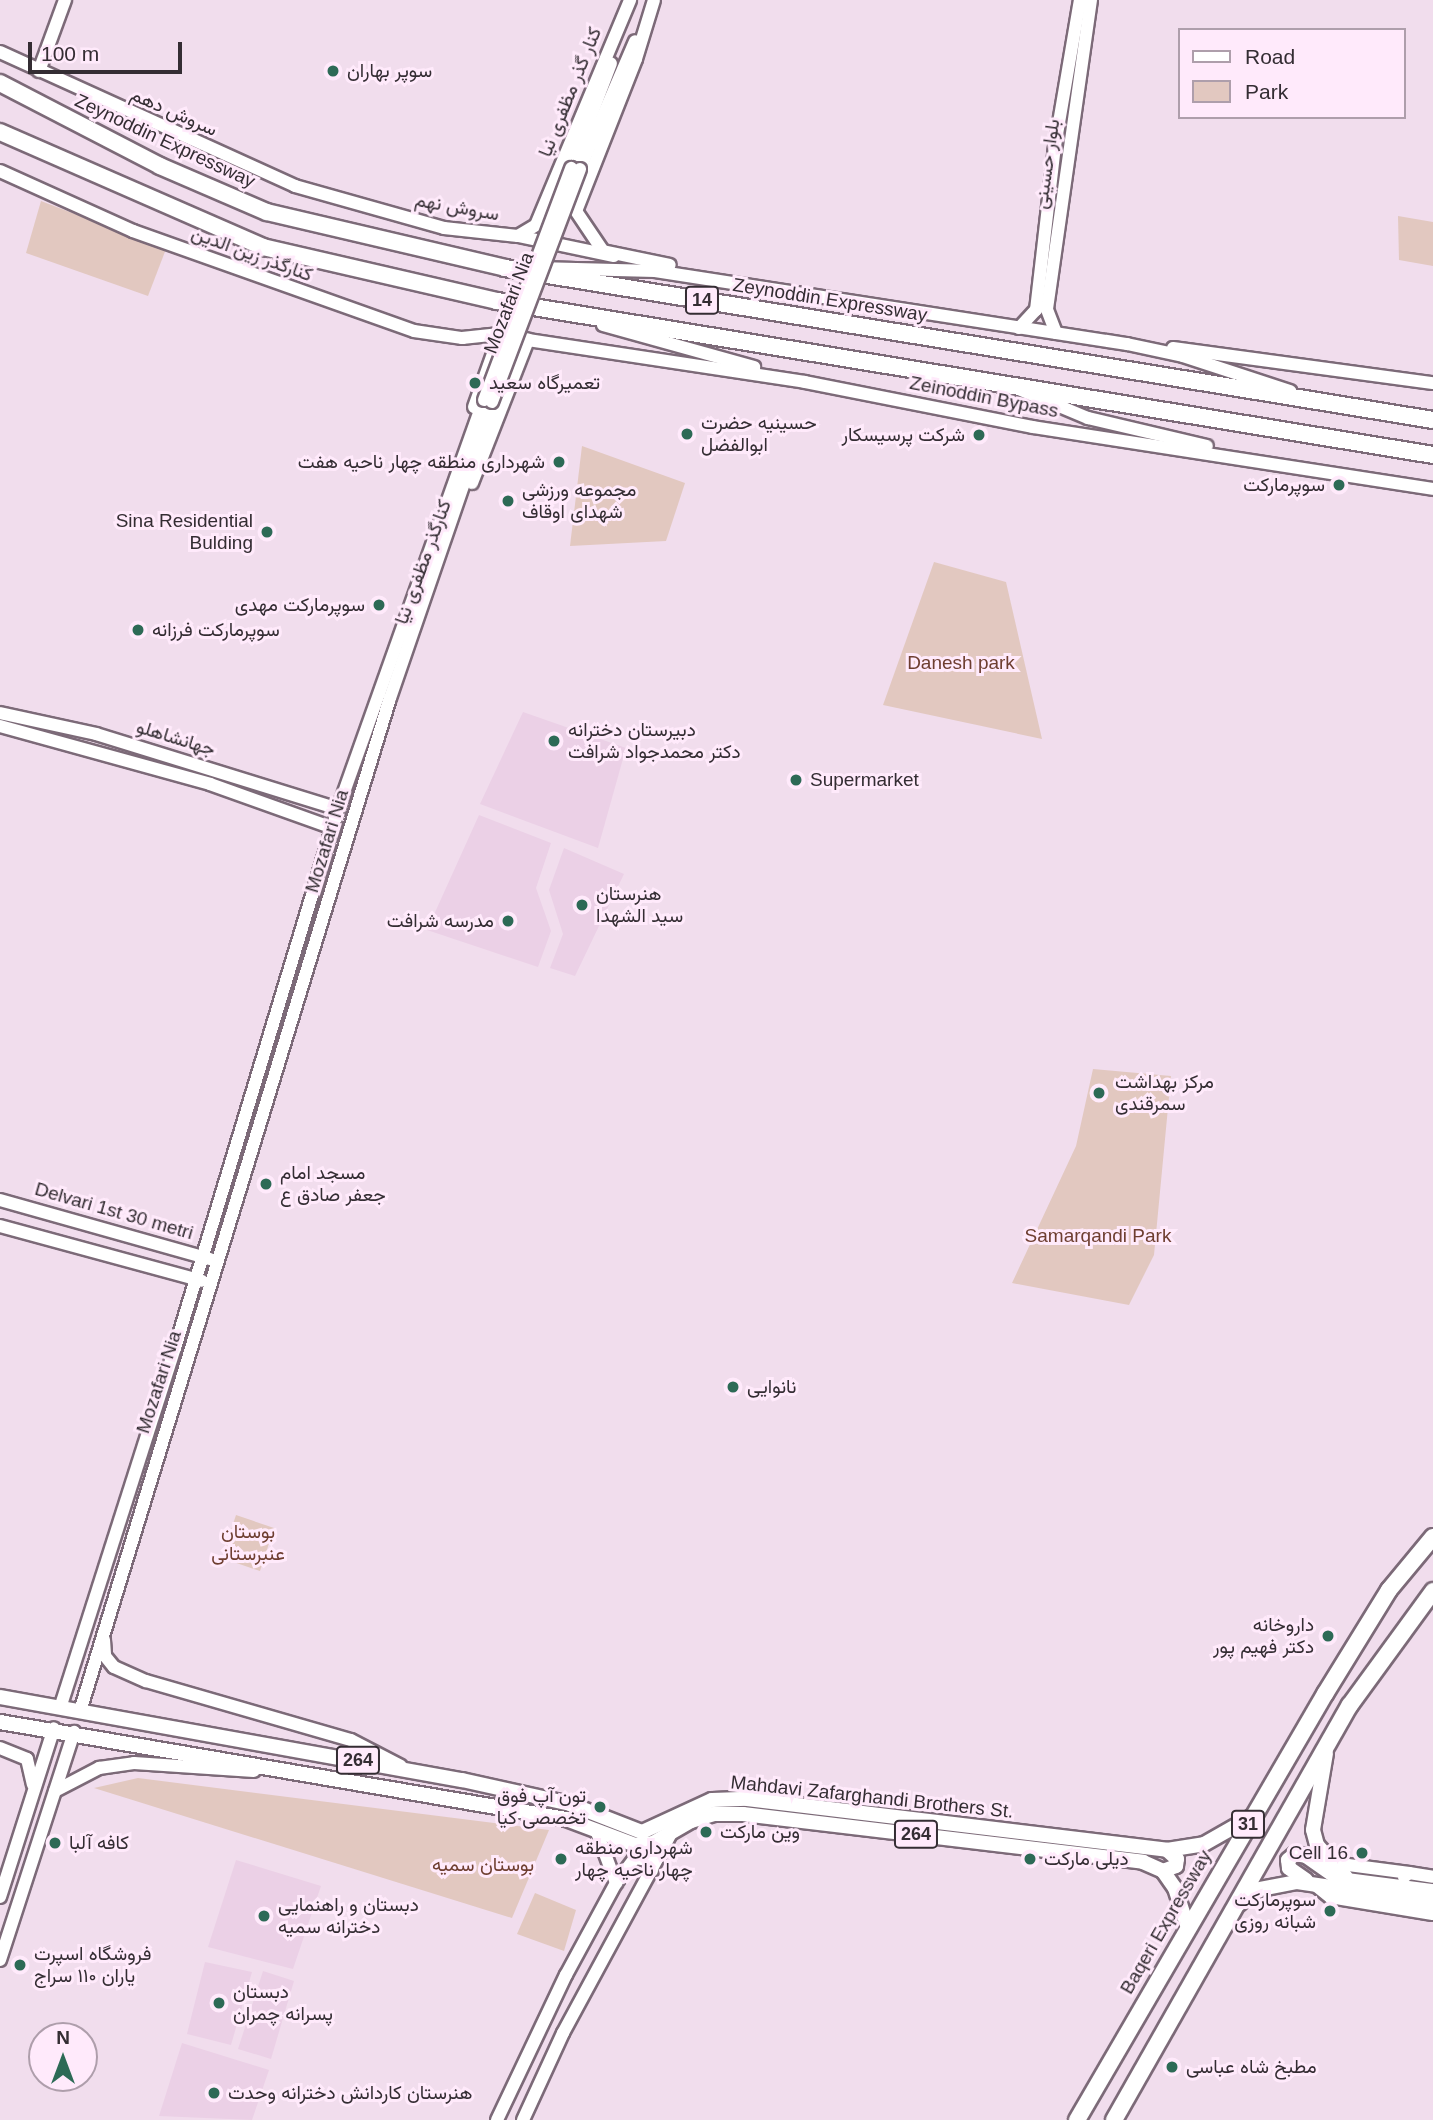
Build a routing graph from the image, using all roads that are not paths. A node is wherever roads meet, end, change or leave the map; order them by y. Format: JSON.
{"nodes":[{"id":1,"x":65,"y":0,"type":"edge"},
{"id":2,"x":632,"y":0,"type":"edge"},
{"id":3,"x":653,"y":0,"type":"edge"},
{"id":4,"x":1080,"y":0,"type":"edge"},
{"id":5,"x":1091,"y":0,"type":"edge"},
{"id":6,"x":0,"y":52,"type":"edge"},
{"id":7,"x":39,"y":71,"type":"junction"},
{"id":8,"x":0,"y":83,"type":"edge"},
{"id":9,"x":0,"y":132,"type":"edge"},
{"id":10,"x":575,"y":169,"type":"junction"},
{"id":11,"x":0,"y":171,"type":"edge"},
{"id":12,"x":295,"y":186,"type":"joint"},
{"id":13,"x":547,"y":199,"type":"junction"},
{"id":14,"x":576,"y":211,"type":"junction"},
{"id":15,"x":518,"y":236,"type":"junction"},
{"id":16,"x":614,"y":256,"type":"junction"},
{"id":17,"x":505,"y":268,"type":"junction"},
{"id":18,"x":866,"y":304,"type":"junction"},
{"id":19,"x":1042,"y":309,"type":"junction"},
{"id":20,"x":549,"y":310,"type":"junction"},
{"id":21,"x":1019,"y":328,"type":"junction"},
{"id":22,"x":500,"y":334,"type":"junction"},
{"id":23,"x":1056,"y":334,"type":"junction"},
{"id":24,"x":528,"y":340,"type":"junction"},
{"id":25,"x":1127,"y":344,"type":"junction"},
{"id":26,"x":805,"y":382,"type":"junction"},
{"id":27,"x":1433,"y":383,"type":"edge"},
{"id":28,"x":1011,"y":385,"type":"junction"},
{"id":29,"x":488,"y":401,"type":"junction"},
{"id":30,"x":1320,"y":402,"type":"junction"},
{"id":31,"x":1433,"y":420,"type":"edge"},
{"id":32,"x":1433,"y":455,"type":"edge"},
{"id":33,"x":1290,"y":466,"type":"junction"},
{"id":34,"x":1433,"y":489,"type":"edge"},
{"id":35,"x":397,"y":679,"type":"junction"},
{"id":36,"x":380,"y":694,"type":"junction"},
{"id":37,"x":0,"y":713,"type":"edge"},
{"id":38,"x":0,"y":726,"type":"edge"},
{"id":39,"x":274,"y":789,"type":"junction"},
{"id":40,"x":268,"y":805,"type":"junction"},
{"id":41,"x":338,"y":809,"type":"junction"},
{"id":42,"x":333,"y":828,"type":"junction"},
{"id":43,"x":0,"y":1200,"type":"edge"},
{"id":44,"x":0,"y":1226,"type":"edge"},
{"id":45,"x":203,"y":1256,"type":"junction"},
{"id":46,"x":217,"y":1261,"type":"junction"},
{"id":47,"x":196,"y":1280,"type":"junction"},
{"id":48,"x":210,"y":1283,"type":"junction"},
{"id":49,"x":1433,"y":1537,"type":"edge"},
{"id":50,"x":1433,"y":1591,"type":"edge"},
{"id":51,"x":103,"y":1635,"type":"junction"},
{"id":52,"x":0,"y":1697,"type":"edge"},
{"id":53,"x":61,"y":1704,"type":"junction"},
{"id":54,"x":80,"y":1708,"type":"junction"},
{"id":55,"x":0,"y":1722,"type":"edge"},
{"id":56,"x":151,"y":1726,"type":"junction"},
{"id":57,"x":54,"y":1728,"type":"junction"},
{"id":58,"x":74,"y":1731,"type":"junction"},
{"id":59,"x":1329,"y":1740,"type":"junction"},
{"id":60,"x":142,"y":1747,"type":"junction"},
{"id":61,"x":0,"y":1748,"type":"edge"},
{"id":62,"x":405,"y":1768,"type":"junction"},
{"id":63,"x":316,"y":1776,"type":"junction"},
{"id":64,"x":55,"y":1791,"type":"junction"},
{"id":65,"x":33,"y":1794,"type":"junction"},
{"id":66,"x":1253,"y":1816,"type":"junction"},
{"id":67,"x":596,"y":1830,"type":"junction"},
{"id":68,"x":671,"y":1833,"type":"junction"},
{"id":69,"x":1167,"y":1850,"type":"junction"},
{"id":70,"x":1333,"y":1863,"type":"junction"},
{"id":71,"x":652,"y":1871,"type":"junction"},
{"id":72,"x":1163,"y":1871,"type":"junction"},
{"id":73,"x":1409,"y":1873,"type":"junction"},
{"id":74,"x":1346,"y":1877,"type":"junction"},
{"id":75,"x":1433,"y":1877,"type":"edge"},
{"id":76,"x":616,"y":1883,"type":"junction"},
{"id":77,"x":1314,"y":1884,"type":"junction"},
{"id":78,"x":1394,"y":1885,"type":"junction"},
{"id":79,"x":1433,"y":1891,"type":"edge"},
{"id":80,"x":0,"y":1898,"type":"edge"},
{"id":81,"x":1433,"y":1902,"type":"edge"},
{"id":82,"x":1234,"y":1907,"type":"junction"},
{"id":83,"x":1433,"y":1913,"type":"edge"},
{"id":84,"x":1187,"y":1926,"type":"junction"},
{"id":85,"x":0,"y":1960,"type":"edge"},
{"id":86,"x":497,"y":2120,"type":"edge"},
{"id":87,"x":523,"y":2120,"type":"edge"},
{"id":88,"x":1077,"y":2120,"type":"edge"},
{"id":89,"x":1114,"y":2120,"type":"edge"}],
"edges":[{"from":1,"to":7,"type":"main road"},
{"from":2,"to":10,"type":"main road","name":"Mozafari Nia"},
{"from":2,"to":13,"type":"main road","name":"کنار گذر مظفری نیا"},
{"from":3,"to":10,"type":"main road","name":"Mozafari Nia"},
{"from":3,"to":14,"type":"main road"},
{"from":4,"to":19,"type":"main road","name":"بلوار حسینی"},
{"from":5,"to":19,"type":"main road","name":"بلوار حسینی"},
{"from":6,"to":7,"type":"main road","name":"سروش دهم"},
{"from":7,"to":12,"type":"main road","name":"سروش دهم"},
{"from":8,"to":17,"type":"highway","name":"Zeynoddin Expressway","number":"14"},
{"from":9,"to":20,"type":"highway","number":"14"},
{"from":10,"to":29,"type":"main road","name":"Mozafari Nia","bridge":true},
{"from":11,"to":22,"type":"main road","name":"کنارگذر زین الدین"},
{"from":12,"to":15,"type":"main road","name":"سروش نهم"},
{"from":13,"to":14,"type":"main road"},
{"from":13,"to":15,"type":"main road","name":"کنار گذر مظفری نیا"},
{"from":14,"to":16,"type":"main road"},
{"from":15,"to":16,"type":"main road","name":"سروش نهم"},
{"from":16,"to":18,"type":"main road","name":"سروش نهم"},
{"from":17,"to":18,"type":"main road"},
{"from":17,"to":30,"type":"highway","name":"Zeynoddin Expressway","number":"14"},
{"from":18,"to":21,"type":"main road"},
{"from":19,"to":21,"type":"main road"},
{"from":19,"to":23,"type":"main road","name":"بلوار حسینی"},
{"from":20,"to":26,"type":"main road"},
{"from":20,"to":28,"type":"highway","number":"14"},
{"from":21,"to":23,"type":"main road"},
{"from":22,"to":24,"type":"main road","name":"کنارگذر زین الدین"},
{"from":22,"to":36,"type":"main road"},
{"from":23,"to":25,"type":"main road"},
{"from":24,"to":26,"type":"main road","name":"Zeinoddin Bypass"},
{"from":24,"to":35,"type":"main road","name":"کنارگذر مظفری نیا"},
{"from":25,"to":27,"type":"main road"},
{"from":25,"to":30,"type":"main road"},
{"from":26,"to":33,"type":"main road","name":"Zeinoddin Bypass"},
{"from":28,"to":32,"type":"highway","number":"14"},
{"from":28,"to":33,"type":"main road"},
{"from":29,"to":35,"type":"main road","name":"Mozafari Nia"},
{"from":29,"to":36,"type":"main road","name":"Mozafari Nia"},
{"from":30,"to":31,"type":"highway","name":"Zeynoddin Expressway","number":"14"},
{"from":33,"to":34,"type":"main road","name":"Zeinoddin Bypass"},
{"from":35,"to":46,"type":"main road","name":"Mozafari Nia"},
{"from":36,"to":41,"type":"main road","name":"Mozafari Nia"},
{"from":37,"to":39,"type":"main road","name":"جهانشاهلو"},
{"from":38,"to":40,"type":"main road"},
{"from":39,"to":40,"type":"main road"},
{"from":39,"to":41,"type":"main road","name":"جهانشاهلو"},
{"from":40,"to":42,"type":"main road"},
{"from":41,"to":42,"type":"main road","name":"Mozafari Nia"},
{"from":42,"to":45,"type":"main road","name":"Mozafari Nia"},
{"from":43,"to":45,"type":"main road","name":"Delvari 1st 30 metri"},
{"from":44,"to":47,"type":"main road"},
{"from":45,"to":46,"type":"main road","name":"Delvari 1st 30 metri"},
{"from":45,"to":47,"type":"main road","name":"Mozafari Nia"},
{"from":46,"to":48,"type":"main road","name":"Mozafari Nia"},
{"from":47,"to":48,"type":"main road"},
{"from":47,"to":53,"type":"main road","name":"Mozafari Nia"},
{"from":48,"to":51,"type":"main road","name":"Mozafari Nia"},
{"from":49,"to":66,"type":"highway","name":"Baqeri Expressway","number":"31"},
{"from":50,"to":59,"type":"highway","number":"31"},
{"from":51,"to":54,"type":"main road","name":"Mozafari Nia"},
{"from":51,"to":62,"type":"main road"},
{"from":52,"to":53,"type":"main road"},
{"from":53,"to":54,"type":"main road","number":"264"},
{"from":53,"to":57,"type":"main road"},
{"from":54,"to":56,"type":"main road","name":"Mahdavi Zafarghandi Brothers St.","number":"264"},
{"from":54,"to":58,"type":"main road"},
{"from":55,"to":57,"type":"main road"},
{"from":56,"to":60,"type":"main road"},
{"from":56,"to":62,"type":"main road","name":"Mahdavi Zafarghandi Brothers St.","number":"264"},
{"from":57,"to":58,"type":"main road","number":"264"},
{"from":57,"to":65,"type":"main road"},
{"from":58,"to":60,"type":"main road","name":"Mahdavi Zafarghandi Brothers St.","number":"264"},
{"from":58,"to":64,"type":"main road"},
{"from":59,"to":70,"type":"main road"},
{"from":59,"to":82,"type":"highway","number":"31"},
{"from":60,"to":63,"type":"main road","name":"Mahdavi Zafarghandi Brothers St.","number":"264"},
{"from":61,"to":65,"type":"main road"},
{"from":62,"to":69,"type":"main road","name":"Mahdavi Zafarghandi Brothers St.","number":"264"},
{"from":63,"to":64,"type":"main road"},
{"from":63,"to":67,"type":"main road","name":"Mahdavi Zafarghandi Brothers St.","number":"264"},
{"from":64,"to":85,"type":"main road"},
{"from":65,"to":80,"type":"main road"},
{"from":66,"to":69,"type":"main road","name":"Mahdavi Zafarghandi Brothers St.","number":"264"},
{"from":66,"to":84,"type":"highway","name":"Baqeri Expressway","number":"31"},
{"from":67,"to":68,"type":"main road","name":"Mahdavi Zafarghandi Brothers St.","number":"264"},
{"from":67,"to":76,"type":"main road"},
{"from":68,"to":71,"type":"main road"},
{"from":68,"to":72,"type":"main road","name":"Mahdavi Zafarghandi Brothers St.","number":"264"},
{"from":69,"to":72,"type":"main road"},
{"from":70,"to":73,"type":"main road"},
{"from":70,"to":74,"type":"main road"},
{"from":71,"to":76,"type":"main road"},
{"from":71,"to":87,"type":"main road"},
{"from":72,"to":84,"type":"main road"},
{"from":73,"to":75,"type":"main road"},
{"from":73,"to":78,"type":"main road"},
{"from":74,"to":77,"type":"main road"},
{"from":74,"to":78,"type":"main road"},
{"from":76,"to":86,"type":"main road"},
{"from":77,"to":81,"type":"main road"},
{"from":77,"to":82,"type":"main road"},
{"from":77,"to":83,"type":"main road"},
{"from":78,"to":79,"type":"main road"},
{"from":82,"to":89,"type":"highway","number":"31"},
{"from":84,"to":88,"type":"highway","name":"Baqeri Expressway","number":"31"}]}
